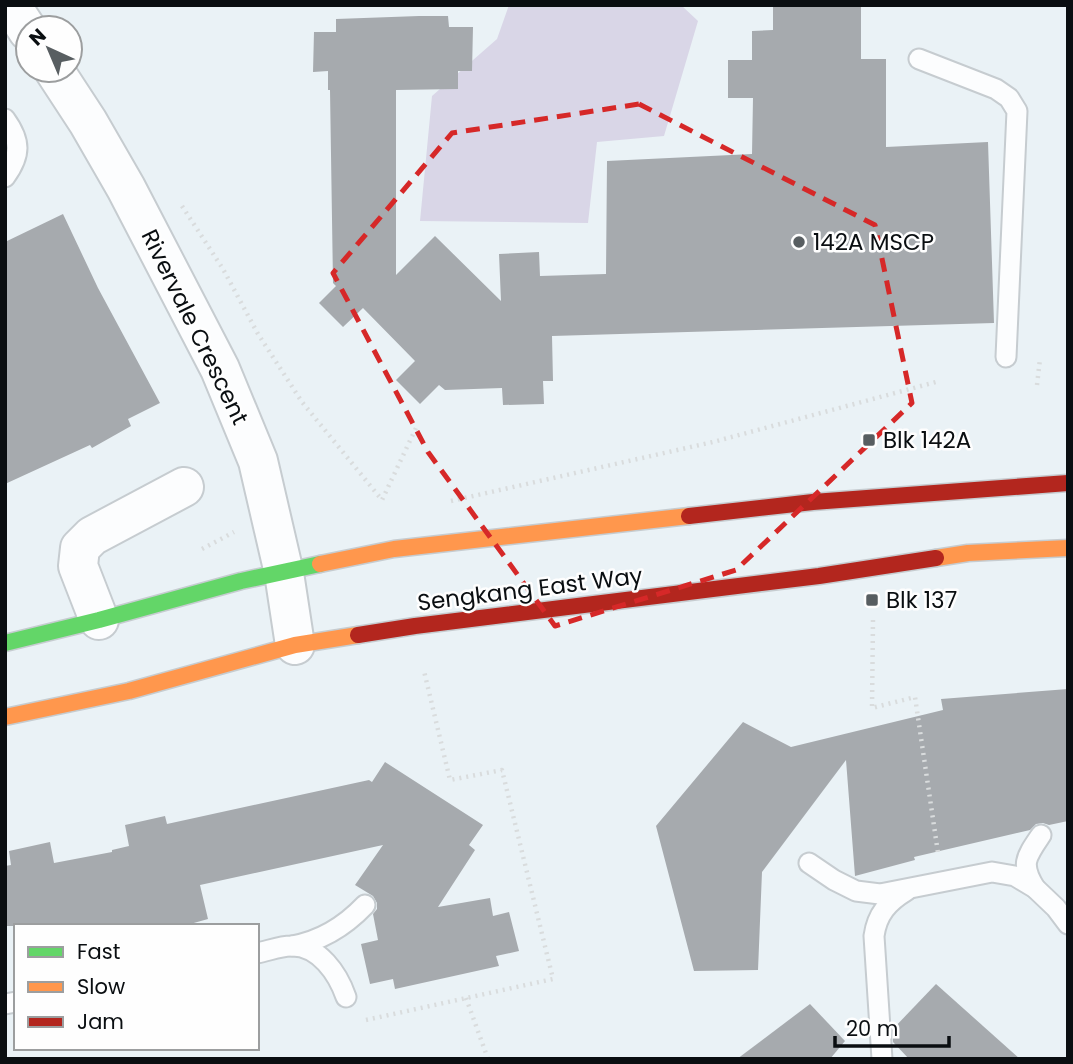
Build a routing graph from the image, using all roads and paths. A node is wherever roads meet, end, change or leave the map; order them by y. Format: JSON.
{"nodes":[{"id":1,"x":919,"y":60,"type":"dead end"},
{"id":2,"x":63,"y":84,"type":"edge"},
{"id":3,"x":5,"y":119,"type":"edge"},
{"id":4,"x":5,"y":177,"type":"edge"},
{"id":5,"x":177,"y":199,"type":"dead end"},
{"id":6,"x":1006,"y":357,"type":"dead end"},
{"id":7,"x":1040,"y":359,"type":"dead end"},
{"id":8,"x":936,"y":382,"type":"dead end"},
{"id":9,"x":1037,"y":385,"type":"dead end"},
{"id":10,"x":416,"y":428,"type":"dead end"},
{"id":11,"x":1068,"y":483,"type":"edge"},
{"id":12,"x":184,"y":487,"type":"dead end"},
{"id":13,"x":440,"y":503,"type":"dead end"},
{"id":14,"x":1068,"y":548,"type":"edge"},
{"id":15,"x":284,"y":573,"type":"junction"},
{"id":16,"x":99,"y":620,"type":"junction"},
{"id":17,"x":873,"y":620,"type":"dead end"},
{"id":18,"x":5,"y":643,"type":"edge"},
{"id":19,"x":295,"y":645,"type":"junction"},
{"id":20,"x":424,"y":671,"type":"dead end"},
{"id":21,"x":5,"y":717,"type":"edge"},
{"id":22,"x":1041,"y":835,"type":"dead end"},
{"id":23,"x":809,"y":863,"type":"dead end"},
{"id":24,"x":943,"y":883,"type":"junction"},
{"id":25,"x":1035,"y":888,"type":"junction"},
{"id":26,"x":909,"y":889,"type":"junction"},
{"id":27,"x":365,"y":905,"type":"dead end"},
{"id":28,"x":1068,"y":924,"type":"edge"},
{"id":29,"x":291,"y":946,"type":"junction"},
{"id":30,"x":259,"y":953,"type":"edge"},
{"id":31,"x":346,"y":997,"type":"joint"},
{"id":32,"x":466,"y":998,"type":"junction"},
{"id":33,"x":488,"y":1059,"type":"edge"},
{"id":34,"x":882,"y":1059,"type":"edge"}],
"edges":[{"from":1,"to":6,"type":"lane"},
{"from":2,"to":15,"type":"street","name":"Rivervale Crescent"},
{"from":3,"to":4,"type":"lane"},
{"from":5,"to":10,"type":"path"},
{"from":7,"to":9,"type":"path"},
{"from":8,"to":13,"type":"path"},
{"from":11,"to":15,"type":"main road"},
{"from":12,"to":16,"type":"street"},
{"from":14,"to":19,"type":"main road","name":"Sengkang East Way"},
{"from":15,"to":16,"type":"main road"},
{"from":15,"to":19,"type":"street","name":"Rivervale Crescent"},
{"from":16,"to":18,"type":"main road"},
{"from":17,"to":24,"type":"path"},
{"from":19,"to":21,"type":"main road","name":"Sengkang East Way"},
{"from":20,"to":32,"type":"path"},
{"from":22,"to":25,"type":"lane"},
{"from":23,"to":26,"type":"lane"},
{"from":24,"to":25,"type":"lane"},
{"from":24,"to":26,"type":"lane"},
{"from":25,"to":28,"type":"lane"},
{"from":26,"to":34,"type":"lane"},
{"from":27,"to":29,"type":"lane"},
{"from":29,"to":30,"type":"lane"},
{"from":29,"to":31,"type":"lane"},
{"from":31,"to":32,"type":"path"},
{"from":32,"to":33,"type":"path"}]}
